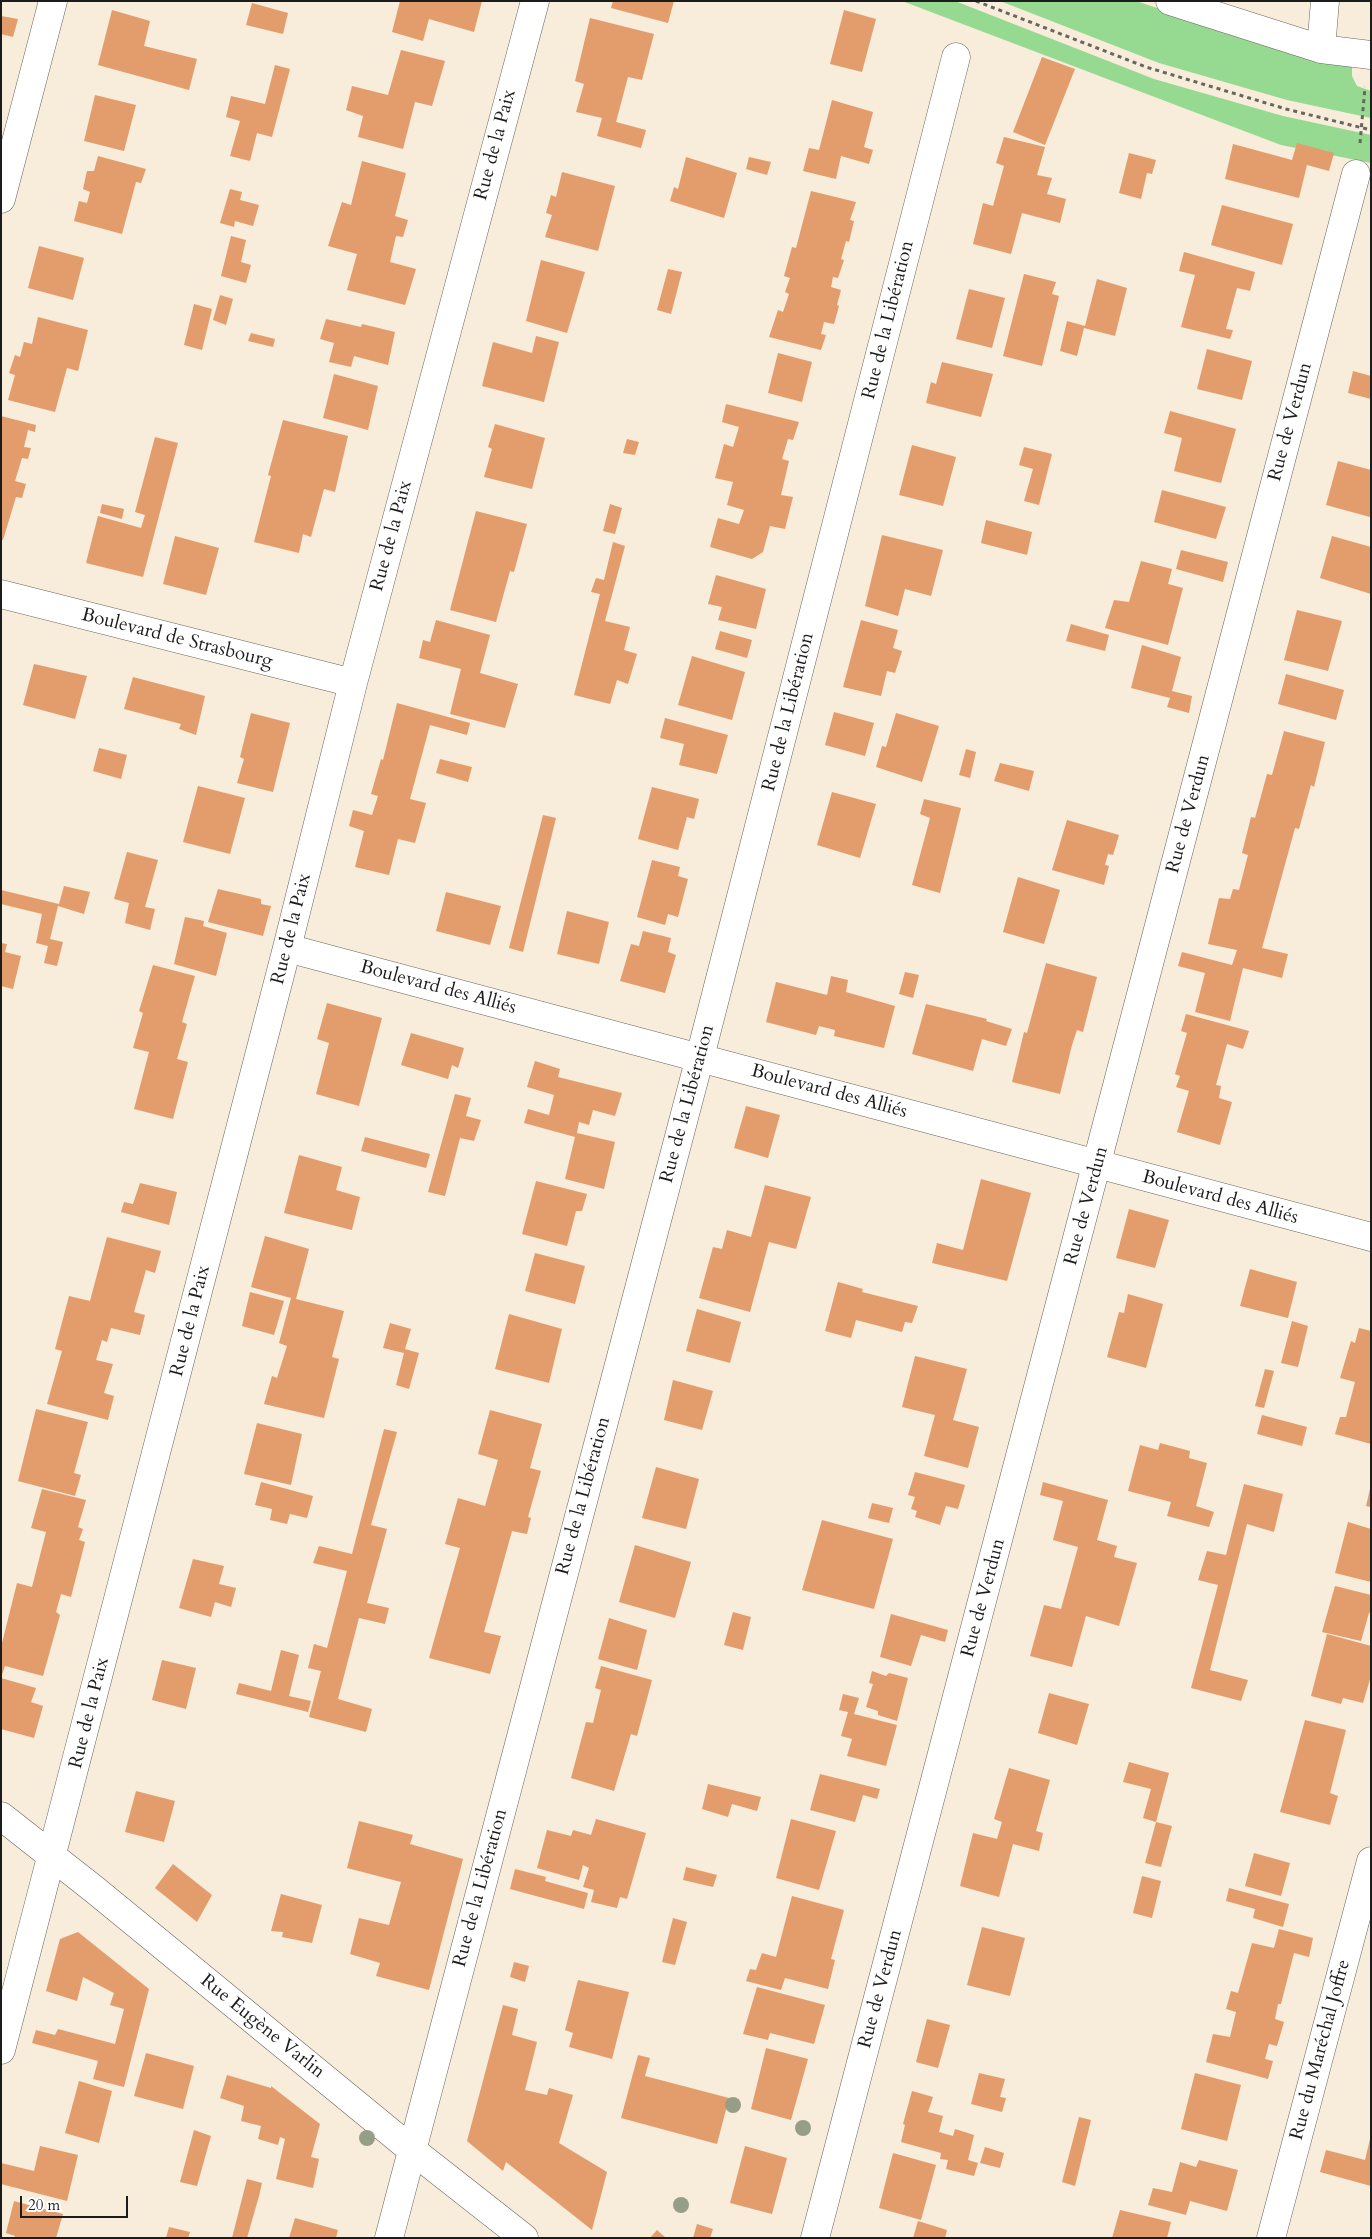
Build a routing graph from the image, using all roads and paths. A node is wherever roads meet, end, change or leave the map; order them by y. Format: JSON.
{"nodes":[{"id":1,"x":53,"y":1,"type":"edge"},
{"id":2,"x":535,"y":1,"type":"edge"},
{"id":3,"x":976,"y":1,"type":"edge"},
{"id":4,"x":1170,"y":1,"type":"edge"},
{"id":5,"x":1325,"y":1,"type":"edge"},
{"id":6,"x":1321,"y":49,"type":"junction"},
{"id":7,"x":1371,"y":55,"type":"edge"},
{"id":8,"x":956,"y":57,"type":"dead end"},
{"id":9,"x":1365,"y":84,"type":"dead end"},
{"id":10,"x":1362,"y":127,"type":"junction"},
{"id":11,"x":1371,"y":130,"type":"edge"},
{"id":12,"x":1356,"y":174,"type":"joint"},
{"id":13,"x":1,"y":199,"type":"edge"},
{"id":14,"x":1,"y":594,"type":"edge"},
{"id":15,"x":353,"y":683,"type":"junction"},
{"id":16,"x":287,"y":948,"type":"junction"},
{"id":17,"x":700,"y":1058,"type":"junction"},
{"id":18,"x":1097,"y":1165,"type":"junction"},
{"id":19,"x":1371,"y":1237,"type":"edge"},
{"id":20,"x":1,"y":1816,"type":"edge"},
{"id":21,"x":53,"y":1857,"type":"junction"},
{"id":22,"x":1371,"y":1861,"type":"edge"},
{"id":23,"x":1,"y":2050,"type":"edge"},
{"id":24,"x":412,"y":2150,"type":"junction"},
{"id":25,"x":389,"y":2238,"type":"edge"},
{"id":26,"x":524,"y":2238,"type":"edge"},
{"id":27,"x":816,"y":2238,"type":"edge"},
{"id":28,"x":1271,"y":2238,"type":"edge"}],
"edges":[{"from":1,"to":13,"type":"street"},
{"from":2,"to":15,"type":"street","name":"Rue de la Paix"},
{"from":3,"to":10,"type":"path"},
{"from":4,"to":6,"type":"street"},
{"from":5,"to":6,"type":"street"},
{"from":6,"to":7,"type":"street"},
{"from":8,"to":17,"type":"street","name":"Rue de la Libération"},
{"from":9,"to":10,"type":"path"},
{"from":10,"to":11,"type":"path"},
{"from":10,"to":12,"type":"path"},
{"from":12,"to":18,"type":"street","name":"Rue de Verdun"},
{"from":14,"to":15,"type":"street","name":"Boulevard de Strasbourg"},
{"from":15,"to":16,"type":"street","name":"Rue de la Paix"},
{"from":16,"to":17,"type":"street","name":"Boulevard des Alliés"},
{"from":16,"to":21,"type":"street","name":"Rue de la Paix"},
{"from":17,"to":18,"type":"street","name":"Boulevard des Alliés"},
{"from":17,"to":24,"type":"street","name":"Rue de la Libération"},
{"from":18,"to":19,"type":"street","name":"Boulevard des Alliés"},
{"from":18,"to":27,"type":"street","name":"Rue de Verdun"},
{"from":20,"to":21,"type":"street","name":"Rue Eugène Varlin"},
{"from":21,"to":23,"type":"street","name":"Rue de la Paix"},
{"from":21,"to":24,"type":"street","name":"Rue Eugène Varlin"},
{"from":22,"to":28,"type":"street","name":"Rue du Maréchal Joffre"},
{"from":24,"to":25,"type":"street","name":"Rue de la Libération"},
{"from":24,"to":26,"type":"street","name":"Rue Eugène Varlin"}]}
